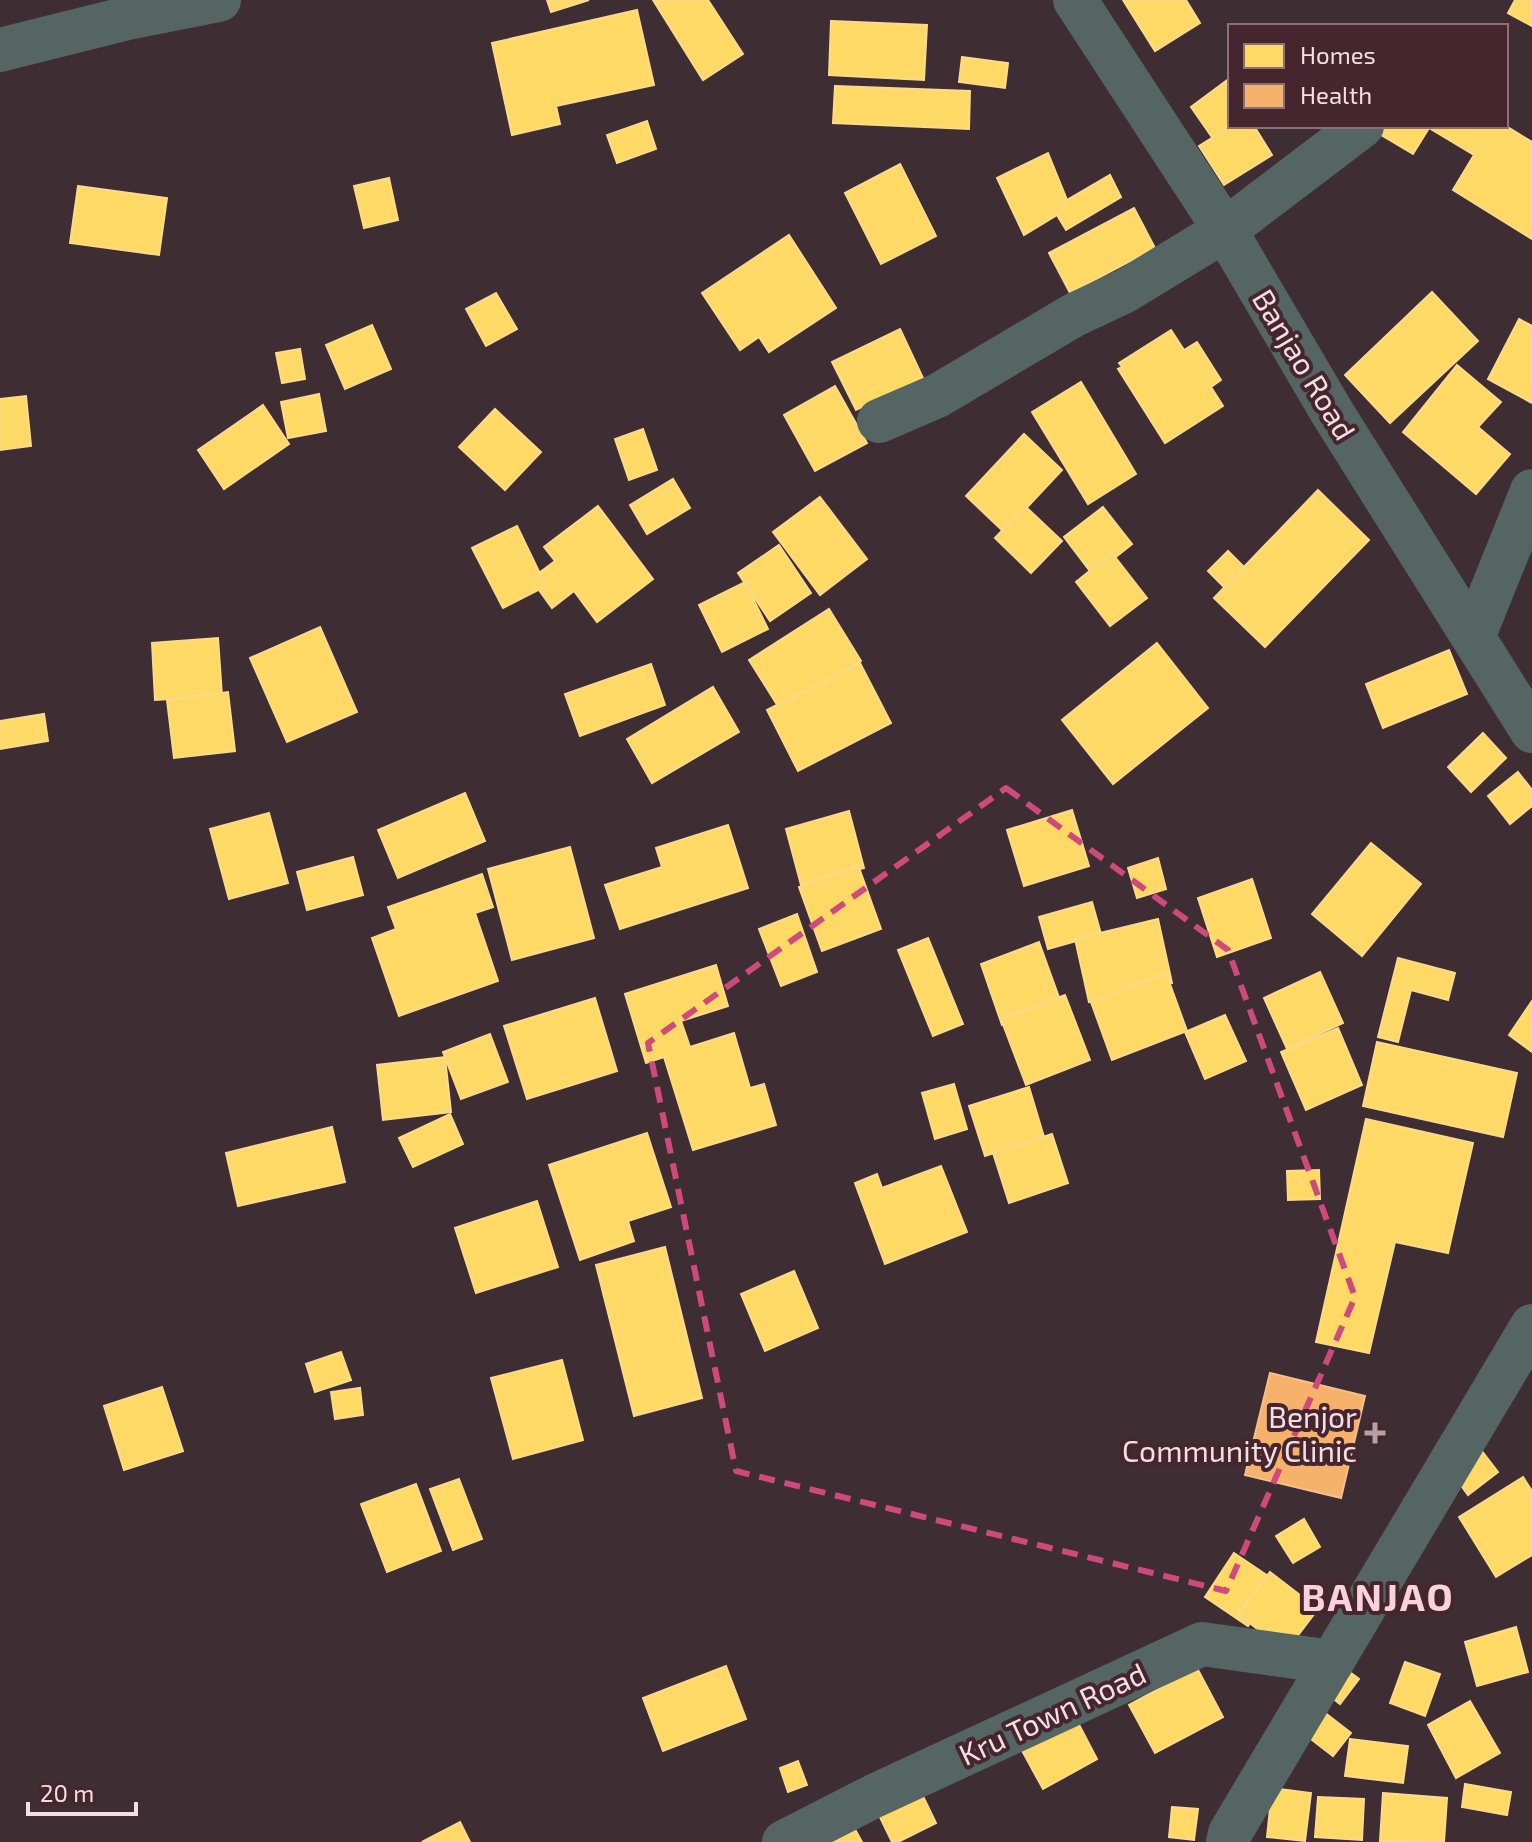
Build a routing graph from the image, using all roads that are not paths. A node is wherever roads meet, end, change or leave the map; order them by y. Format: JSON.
{"nodes":[{"id":1,"x":219,"y":0,"type":"edge"},
{"id":2,"x":1075,"y":0,"type":"edge"},
{"id":3,"x":0,"y":50,"type":"edge"},
{"id":4,"x":1359,"y":128,"type":"edge"},
{"id":5,"x":1225,"y":230,"type":"junction"},
{"id":6,"x":879,"y":421,"type":"dead end"},
{"id":7,"x":1532,"y":491,"type":"edge"},
{"id":8,"x":1474,"y":635,"type":"junction"},
{"id":9,"x":1532,"y":731,"type":"edge"},
{"id":10,"x":1532,"y":1326,"type":"edge"},
{"id":11,"x":1332,"y":1662,"type":"junction"},
{"id":12,"x":784,"y":1842,"type":"edge"},
{"id":13,"x":1228,"y":1842,"type":"edge"}],
"edges":[{"from":1,"to":3,"type":"street"},
{"from":2,"to":5,"type":"street","name":"Banjao Road"},
{"from":4,"to":5,"type":"street"},
{"from":5,"to":6,"type":"street"},
{"from":5,"to":8,"type":"street","name":"Banjao Road"},
{"from":7,"to":8,"type":"street"},
{"from":8,"to":9,"type":"street","name":"Banjao Road"},
{"from":10,"to":11,"type":"street"},
{"from":11,"to":12,"type":"street","name":"Kru Town Road"},
{"from":11,"to":13,"type":"street"}]}
